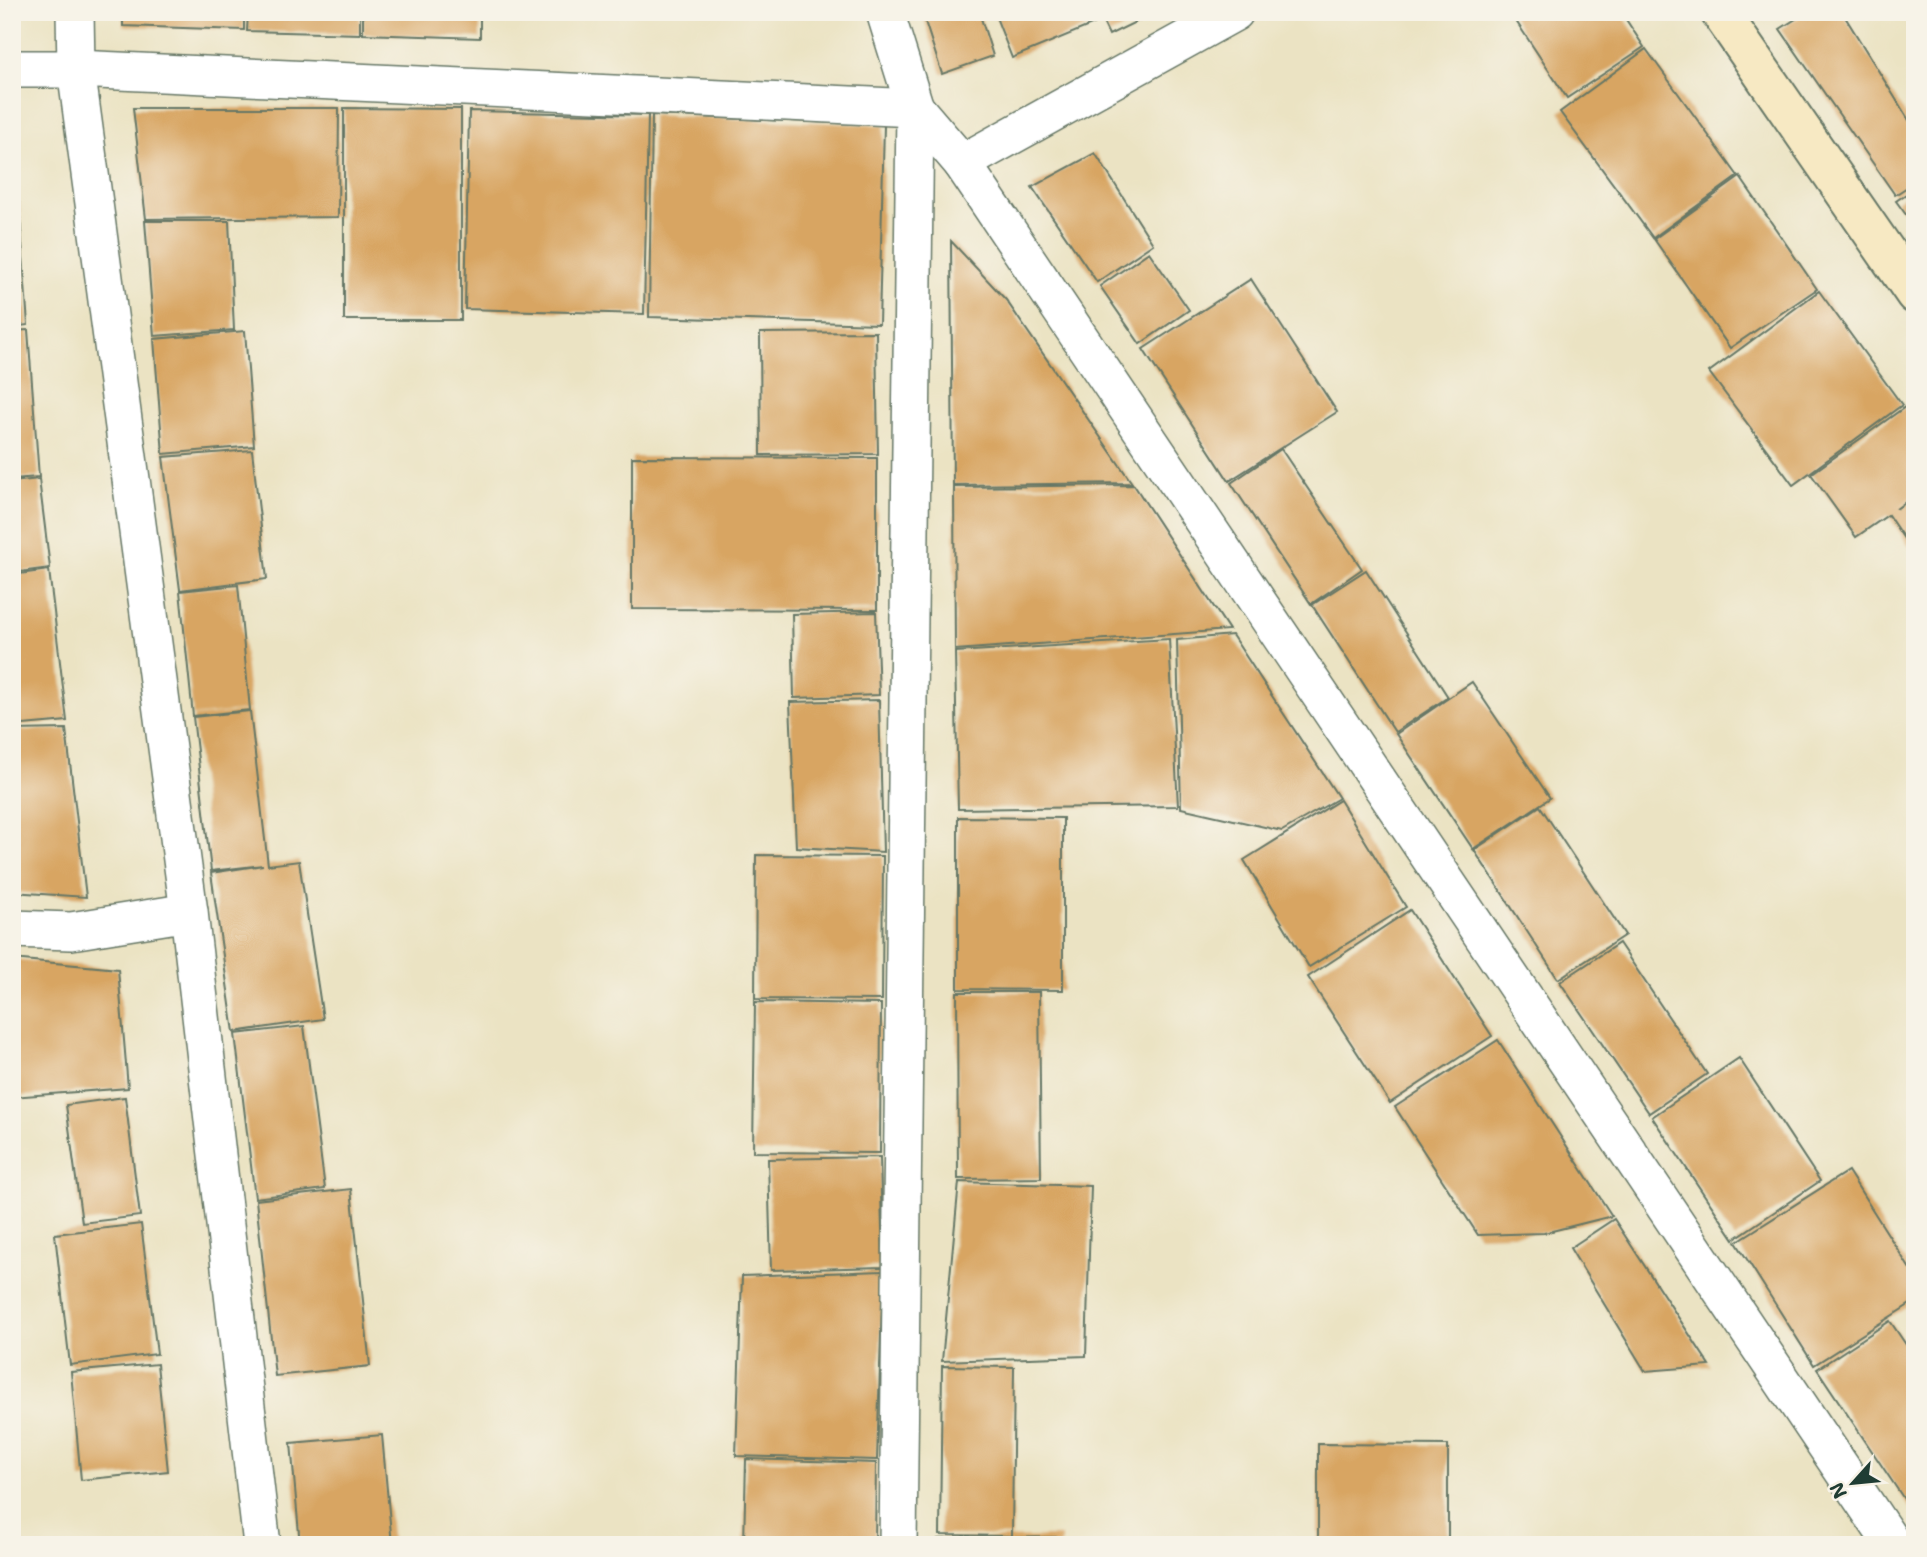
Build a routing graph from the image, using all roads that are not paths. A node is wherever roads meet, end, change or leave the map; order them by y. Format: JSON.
{"nodes":[{"id":1,"x":75,"y":12,"type":"edge"},
{"id":2,"x":885,"y":12,"type":"edge"},
{"id":3,"x":1235,"y":12,"type":"edge"},
{"id":4,"x":1720,"y":12,"type":"edge"},
{"id":5,"x":12,"y":69,"type":"edge"},
{"id":6,"x":76,"y":69,"type":"junction"},
{"id":7,"x":915,"y":108,"type":"junction"},
{"id":8,"x":962,"y":163,"type":"junction"},
{"id":9,"x":1915,"y":294,"type":"edge"},
{"id":10,"x":189,"y":912,"type":"junction"},
{"id":11,"x":12,"y":929,"type":"edge"},
{"id":12,"x":262,"y":1545,"type":"edge"},
{"id":13,"x":898,"y":1545,"type":"edge"},
{"id":14,"x":1894,"y":1545,"type":"edge"}],
"edges":[{"from":1,"to":6,"type":"street"},
{"from":2,"to":7,"type":"street"},
{"from":3,"to":8,"type":"street"},
{"from":4,"to":9,"type":"main road"},
{"from":5,"to":6,"type":"street"},
{"from":6,"to":7,"type":"street"},
{"from":6,"to":10,"type":"street"},
{"from":7,"to":8,"type":"street"},
{"from":7,"to":13,"type":"street"},
{"from":8,"to":14,"type":"street"},
{"from":10,"to":11,"type":"street"},
{"from":10,"to":12,"type":"street"}]}
